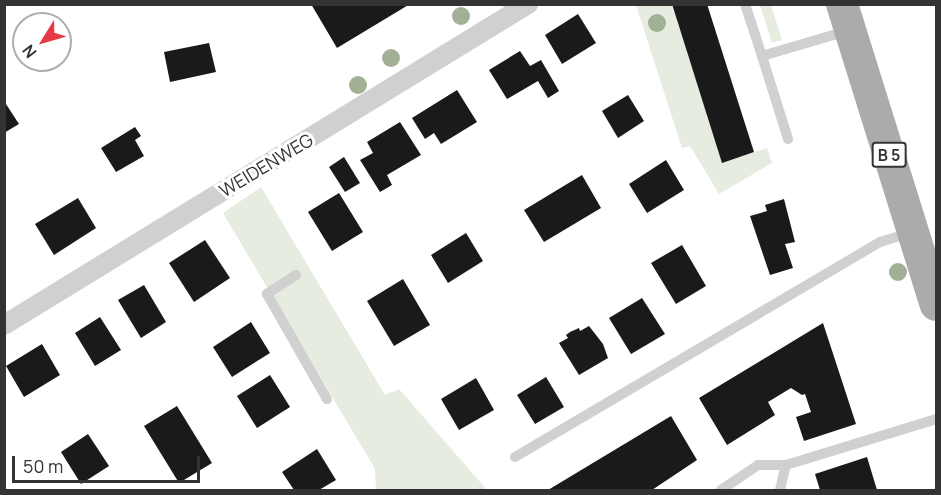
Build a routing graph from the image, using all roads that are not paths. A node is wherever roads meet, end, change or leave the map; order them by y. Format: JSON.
{"nodes":[{"id":1,"x":528,"y":4,"type":"edge"},
{"id":2,"x":745,"y":4,"type":"edge"},
{"id":3,"x":846,"y":17,"type":"edge"},
{"id":4,"x":762,"y":56,"type":"junction"},
{"id":5,"x":788,"y":139,"type":"dead end"},
{"id":6,"x":912,"y":232,"type":"junction"},
{"id":7,"x":296,"y":275,"type":"dead end"},
{"id":8,"x":936,"y":304,"type":"edge"},
{"id":9,"x":4,"y":325,"type":"edge"},
{"id":10,"x":327,"y":399,"type":"dead end"},
{"id":11,"x":936,"y":419,"type":"edge"},
{"id":12,"x":515,"y":457,"type":"dead end"},
{"id":13,"x":786,"y":465,"type":"junction"},
{"id":14,"x":721,"y":490,"type":"edge"},
{"id":15,"x":780,"y":490,"type":"edge"}],
"edges":[{"from":1,"to":9,"type":"street","name":"WEIDENWEG"},
{"from":2,"to":4,"type":"lane"},
{"from":3,"to":4,"type":"lane"},
{"from":3,"to":6,"type":"main road","number":"B 5"},
{"from":4,"to":5,"type":"lane"},
{"from":6,"to":8,"type":"main road","number":"B 5"},
{"from":6,"to":12,"type":"lane"},
{"from":7,"to":10,"type":"lane"},
{"from":11,"to":13,"type":"lane"},
{"from":13,"to":14,"type":"lane"},
{"from":13,"to":15,"type":"lane"}]}
